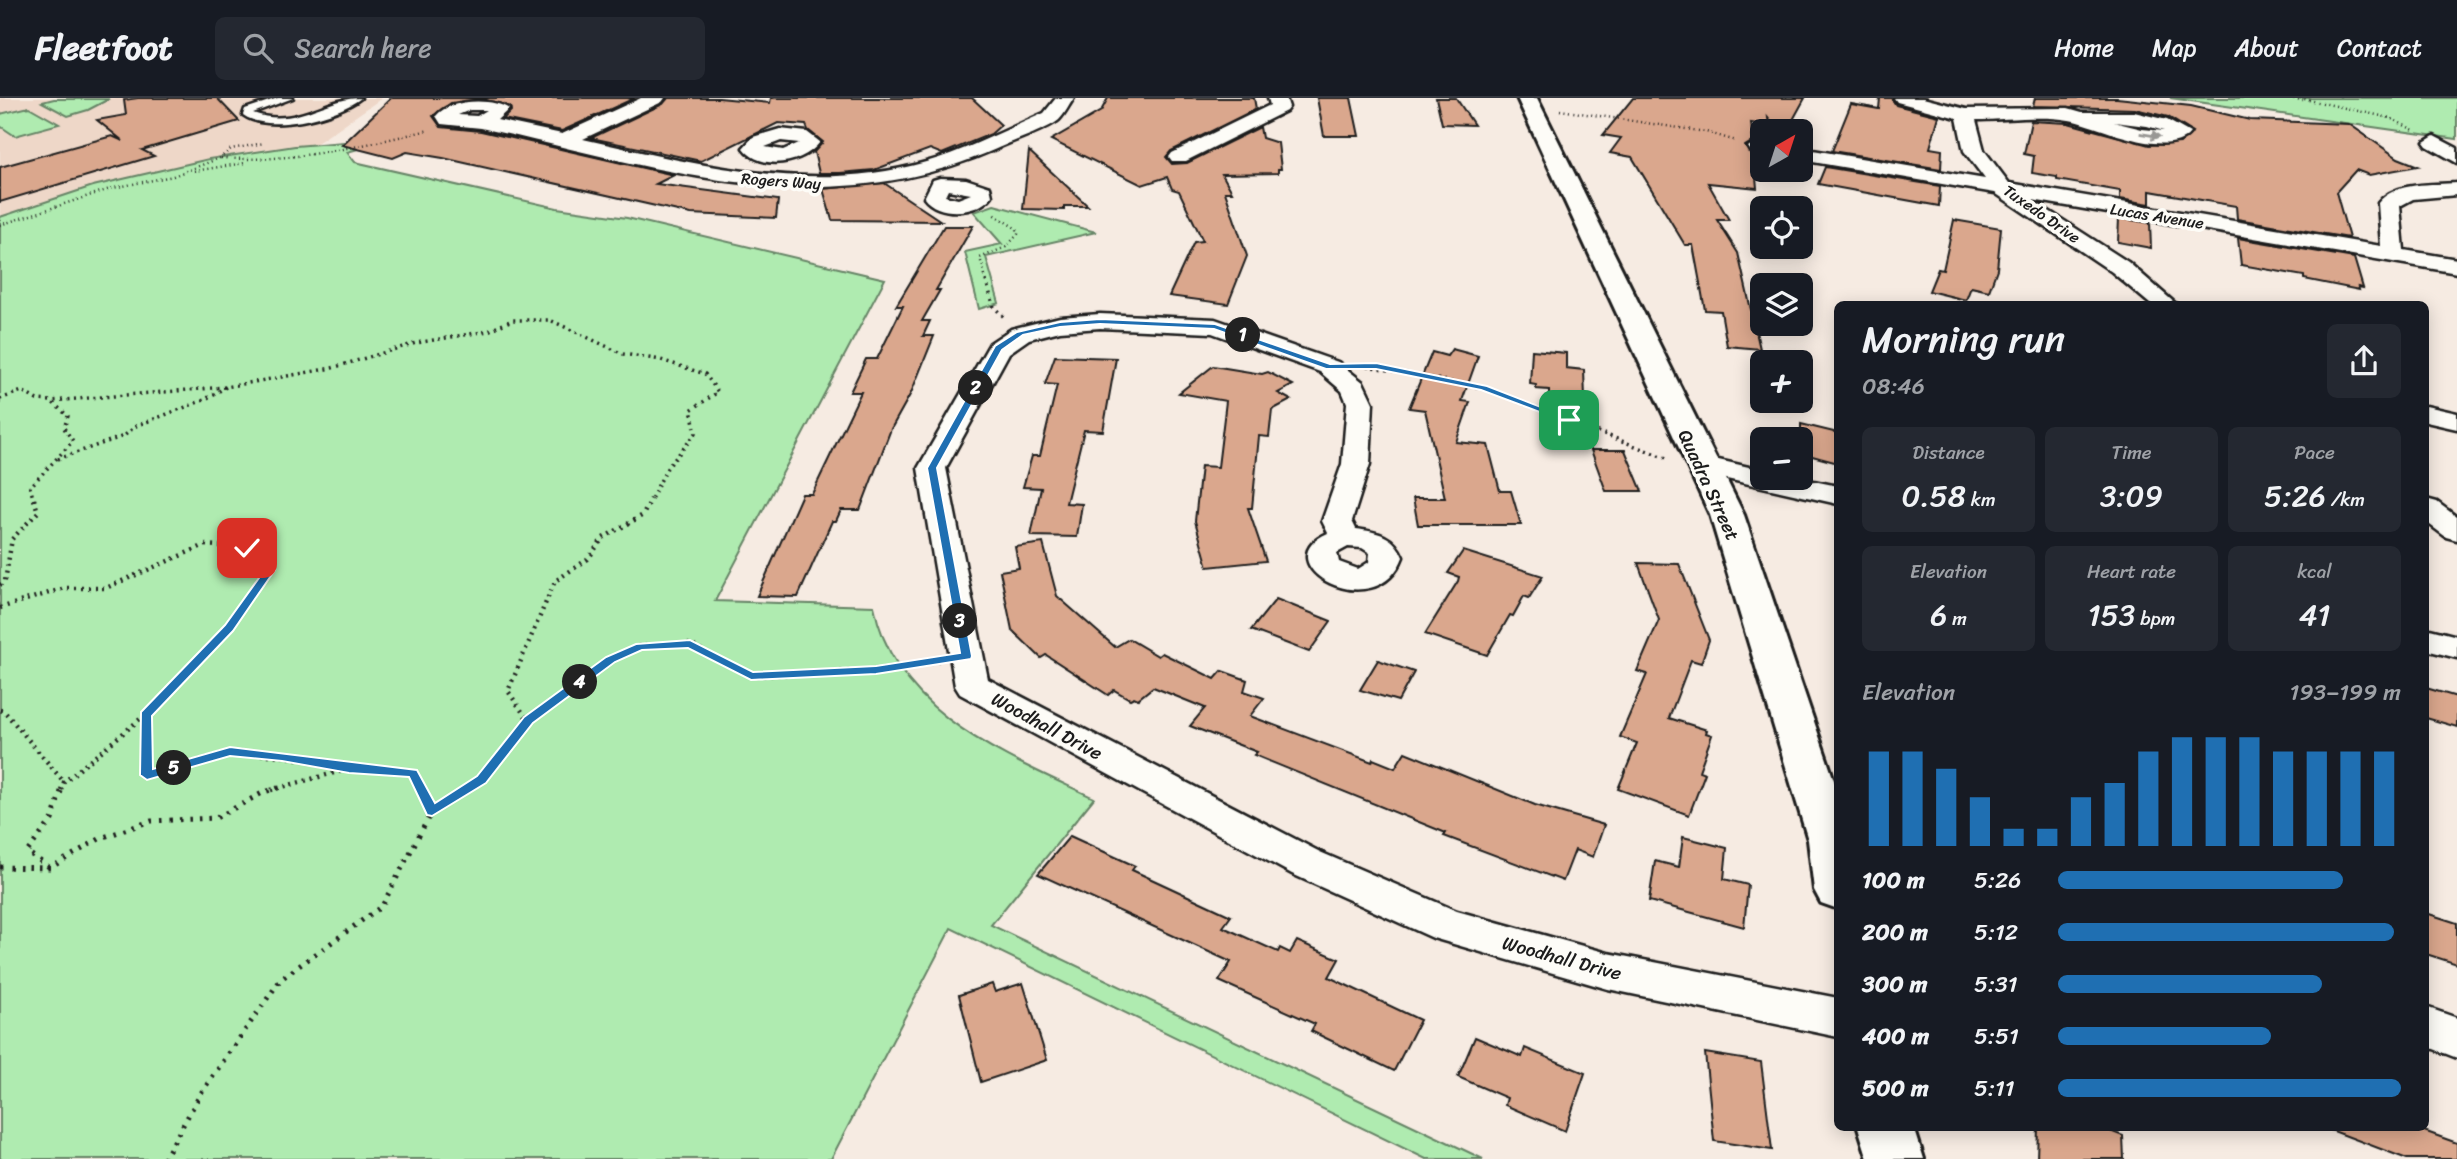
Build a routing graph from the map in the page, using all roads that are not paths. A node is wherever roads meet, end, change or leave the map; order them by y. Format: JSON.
{"nodes":[{"id":1,"x":288,"y":98,"type":"edge"},
{"id":2,"x":356,"y":98,"type":"edge"},
{"id":3,"x":656,"y":98,"type":"edge"},
{"id":4,"x":1065,"y":98,"type":"edge"},
{"id":5,"x":1277,"y":98,"type":"edge"},
{"id":6,"x":1903,"y":98,"type":"edge"},
{"id":7,"x":1531,"y":104,"type":"edge"},
{"id":8,"x":1965,"y":116,"type":"junction"},
{"id":9,"x":2085,"y":117,"type":"dead end"},
{"id":10,"x":481,"y":122,"type":"road end"},
{"id":11,"x":564,"y":141,"type":"junction"},
{"id":12,"x":2434,"y":142,"type":"road end"},
{"id":13,"x":763,"y":155,"type":"dead end"},
{"id":14,"x":1813,"y":156,"type":"edge"},
{"id":15,"x":2457,"y":157,"type":"edge"},
{"id":16,"x":1179,"y":158,"type":"dead end"},
{"id":17,"x":922,"y":169,"type":"junction"},
{"id":18,"x":723,"y":176,"type":"junction"},
{"id":19,"x":2457,"y":189,"type":"edge"},
{"id":20,"x":2003,"y":190,"type":"junction"},
{"id":21,"x":976,"y":201,"type":"road end"},
{"id":22,"x":2393,"y":256,"type":"junction"},
{"id":23,"x":2457,"y":266,"type":"edge"},
{"id":24,"x":2160,"y":301,"type":"edge"},
{"id":25,"x":2429,"y":415,"type":"edge"},
{"id":26,"x":2457,"y":421,"type":"edge"},
{"id":27,"x":1699,"y":462,"type":"junction"},
{"id":28,"x":1834,"y":494,"type":"edge"},
{"id":29,"x":2429,"y":510,"type":"edge"},
{"id":30,"x":2457,"y":531,"type":"edge"},
{"id":31,"x":1345,"y":537,"type":"dead end"},
{"id":32,"x":2429,"y":640,"type":"edge"},
{"id":33,"x":2457,"y":647,"type":"edge"},
{"id":34,"x":1832,"y":831,"type":"edge"},
{"id":35,"x":1834,"y":851,"type":"edge"},
{"id":36,"x":1834,"y":1017,"type":"edge"},
{"id":37,"x":2429,"y":1028,"type":"edge"},
{"id":38,"x":2457,"y":1038,"type":"edge"},
{"id":39,"x":1887,"y":1131,"type":"edge"},
{"id":40,"x":1896,"y":1159,"type":"edge"}],
"edges":[{"from":1,"to":2,"type":"lane"},
{"from":3,"to":11,"type":"street"},
{"from":4,"to":17,"type":"street","name":"Rogers Way"},
{"from":5,"to":16,"type":"street"},
{"from":6,"to":8,"type":"street"},
{"from":7,"to":27,"type":"main road","name":"Quadra Street"},
{"from":8,"to":9,"type":"street"},
{"from":8,"to":20,"type":"street","name":"Tuxedo Drive"},
{"from":10,"to":11,"type":"street","name":"Rogers Way"},
{"from":11,"to":18,"type":"street","name":"Rogers Way"},
{"from":12,"to":15,"type":"street"},
{"from":13,"to":18,"type":"street"},
{"from":14,"to":20,"type":"street","name":"Lucas Avenue"},
{"from":17,"to":18,"type":"street","name":"Rogers Way"},
{"from":17,"to":21,"type":"street"},
{"from":19,"to":22,"type":"street"},
{"from":20,"to":22,"type":"street","name":"Lucas Avenue"},
{"from":20,"to":24,"type":"street","name":"Tuxedo Drive"},
{"from":22,"to":23,"type":"street","name":"Lucas Avenue"},
{"from":25,"to":26,"type":"street"},
{"from":27,"to":28,"type":"street"},
{"from":27,"to":34,"type":"main road","name":"Quadra Street"},
{"from":29,"to":30,"type":"street"},
{"from":31,"to":36,"type":"street","name":"Woodhall Drive"},
{"from":32,"to":33,"type":"street"},
{"from":34,"to":35,"type":"main road","name":"Quadra Street"},
{"from":37,"to":38,"type":"street"},
{"from":39,"to":40,"type":"main road"}]}
